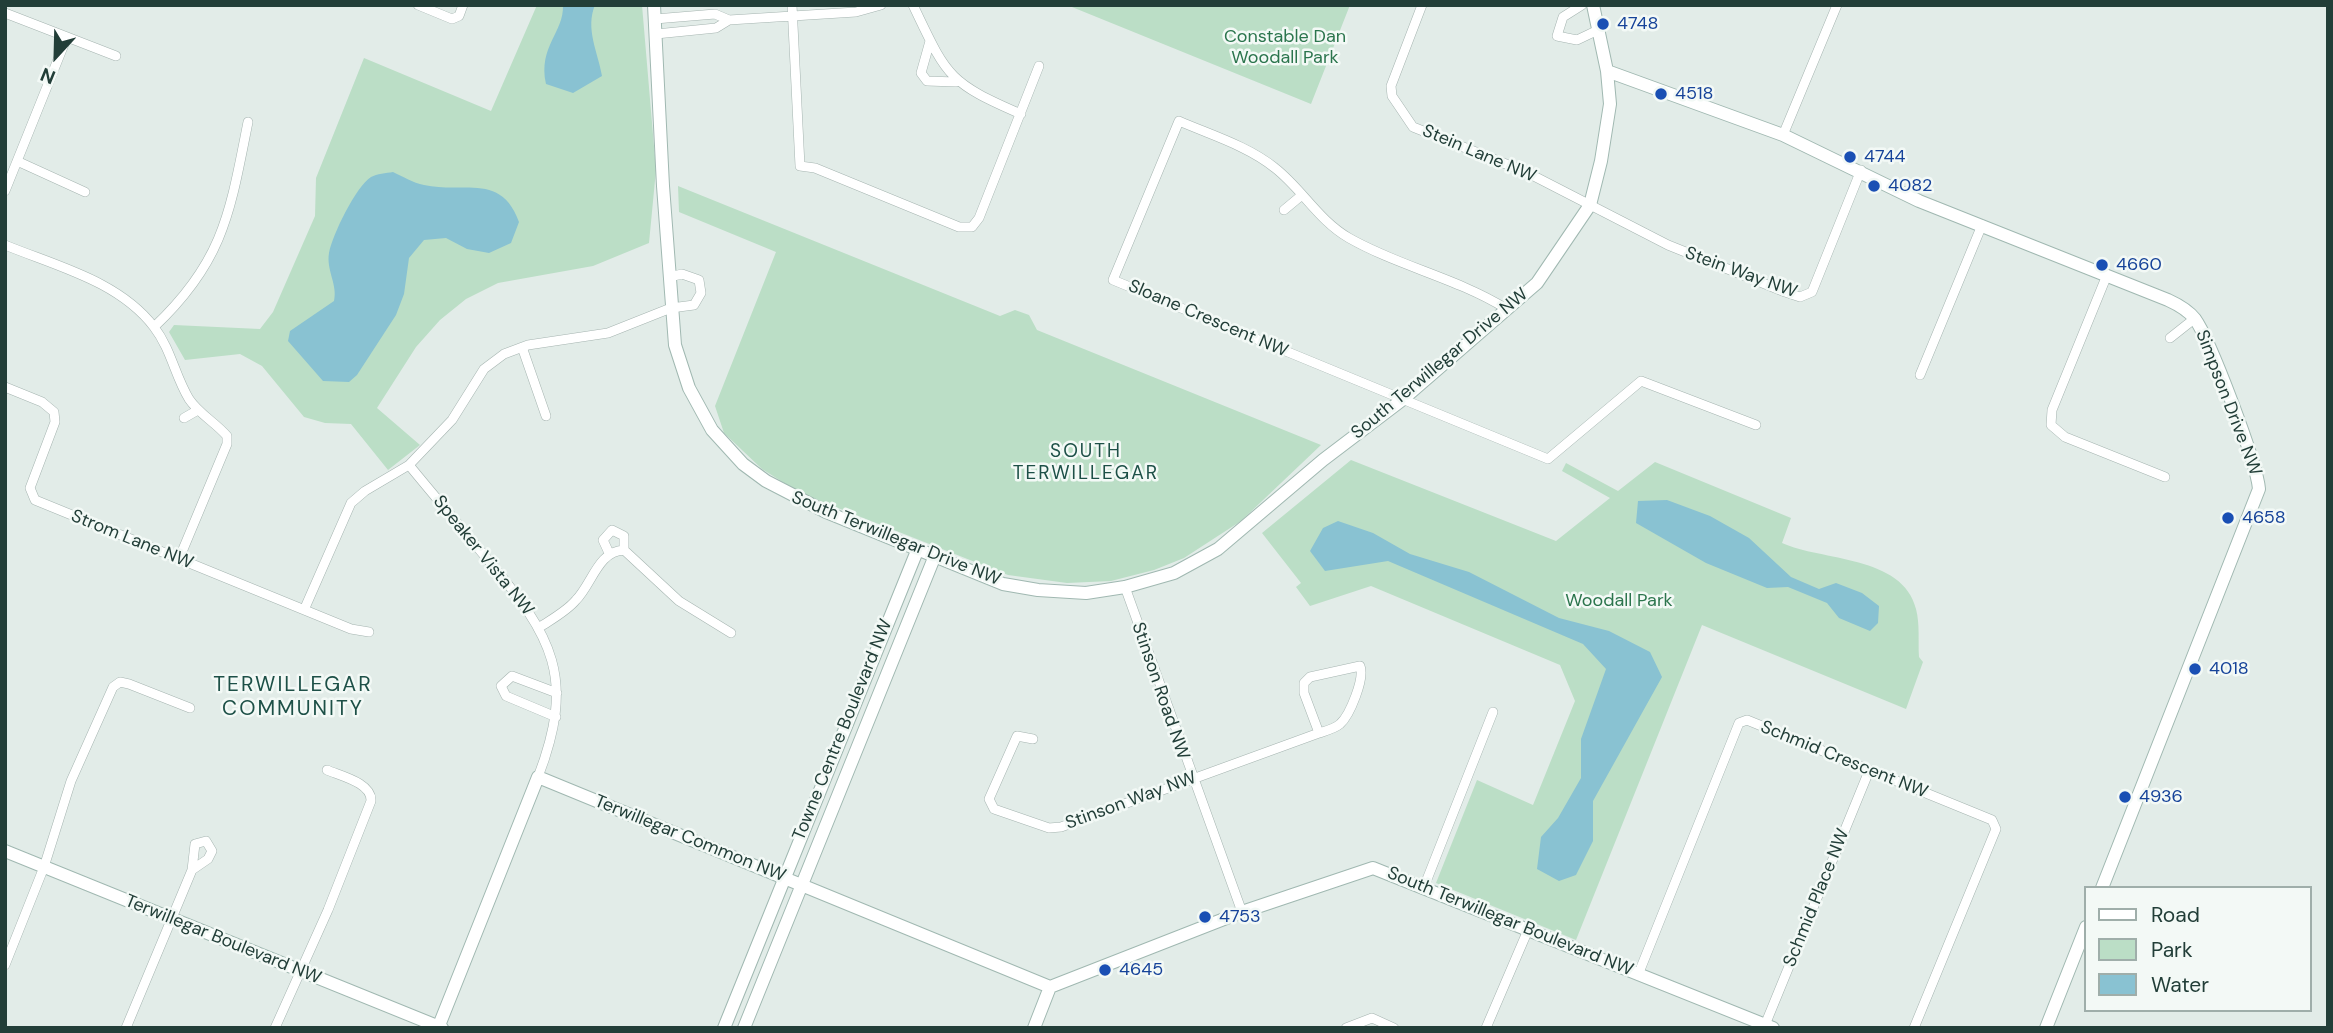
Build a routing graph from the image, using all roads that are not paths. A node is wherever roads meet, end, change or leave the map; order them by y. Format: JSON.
{"nodes":[{"id":1,"x":418,"y":5,"type":"edge"},
{"id":2,"x":463,"y":5,"type":"edge"},
{"id":3,"x":654,"y":5,"type":"edge"},
{"id":4,"x":792,"y":5,"type":"edge"},
{"id":5,"x":881,"y":5,"type":"edge"},
{"id":6,"x":913,"y":5,"type":"edge"},
{"id":7,"x":1422,"y":5,"type":"edge"},
{"id":8,"x":1582,"y":5,"type":"edge"},
{"id":9,"x":1593,"y":5,"type":"edge"},
{"id":10,"x":1837,"y":5,"type":"edge"},
{"id":11,"x":433,"y":8,"type":"edge"},
{"id":12,"x":5,"y":13,"type":"edge"},
{"id":13,"x":793,"y":16,"type":"junction"},
{"id":14,"x":655,"y":19,"type":"junction"},
{"id":15,"x":729,"y":20,"type":"junction"},
{"id":16,"x":1598,"y":30,"type":"junction"},
{"id":17,"x":656,"y":34,"type":"junction"},
{"id":18,"x":67,"y":37,"type":"junction"},
{"id":19,"x":930,"y":41,"type":"junction"},
{"id":20,"x":116,"y":56,"type":"dead end"},
{"id":21,"x":1039,"y":66,"type":"dead end"},
{"id":22,"x":1607,"y":71,"type":"junction"},
{"id":23,"x":956,"y":82,"type":"junction"},
{"id":24,"x":1021,"y":114,"type":"junction"},
{"id":25,"x":248,"y":122,"type":"dead end"},
{"id":26,"x":1783,"y":135,"type":"junction"},
{"id":27,"x":17,"y":161,"type":"junction"},
{"id":28,"x":1861,"y":170,"type":"junction"},
{"id":29,"x":5,"y":191,"type":"edge"},
{"id":30,"x":85,"y":192,"type":"dead end"},
{"id":31,"x":1302,"y":195,"type":"junction"},
{"id":32,"x":1590,"y":205,"type":"junction"},
{"id":33,"x":1284,"y":210,"type":"dead end"},
{"id":34,"x":1982,"y":225,"type":"junction"},
{"id":35,"x":5,"y":245,"type":"edge"},
{"id":36,"x":2107,"y":275,"type":"junction"},
{"id":37,"x":669,"y":277,"type":"junction"},
{"id":38,"x":671,"y":308,"type":"junction"},
{"id":39,"x":1505,"y":308,"type":"junction"},
{"id":40,"x":2194,"y":318,"type":"junction"},
{"id":41,"x":154,"y":327,"type":"junction"},
{"id":42,"x":2171,"y":338,"type":"dead end"},
{"id":43,"x":522,"y":347,"type":"junction"},
{"id":44,"x":1920,"y":375,"type":"dead end"},
{"id":45,"x":5,"y":387,"type":"edge"},
{"id":46,"x":1402,"y":400,"type":"junction"},
{"id":47,"x":198,"y":410,"type":"junction"},
{"id":48,"x":546,"y":416,"type":"dead end"},
{"id":49,"x":184,"y":418,"type":"dead end"},
{"id":50,"x":1756,"y":425,"type":"dead end"},
{"id":51,"x":409,"y":465,"type":"junction"},
{"id":52,"x":2165,"y":477,"type":"dead end"},
{"id":53,"x":624,"y":550,"type":"junction"},
{"id":54,"x":917,"y":551,"type":"junction"},
{"id":55,"x":609,"y":553,"type":"junction"},
{"id":56,"x":934,"y":558,"type":"junction"},
{"id":57,"x":179,"y":559,"type":"junction"},
{"id":58,"x":1125,"y":587,"type":"junction"},
{"id":59,"x":304,"y":610,"type":"junction"},
{"id":60,"x":540,"y":627,"type":"junction"},
{"id":61,"x":369,"y":632,"type":"dead end"},
{"id":62,"x":731,"y":633,"type":"dead end"},
{"id":63,"x":557,"y":693,"type":"junction"},
{"id":64,"x":190,"y":708,"type":"dead end"},
{"id":65,"x":1493,"y":712,"type":"dead end"},
{"id":66,"x":556,"y":717,"type":"junction"},
{"id":67,"x":1319,"y":733,"type":"junction"},
{"id":68,"x":1033,"y":739,"type":"dead end"},
{"id":69,"x":327,"y":769,"type":"dead end"},
{"id":70,"x":1869,"y":771,"type":"junction"},
{"id":71,"x":538,"y":777,"type":"junction"},
{"id":72,"x":1192,"y":779,"type":"junction"},
{"id":73,"x":5,"y":851,"type":"edge"},
{"id":74,"x":44,"y":867,"type":"junction"},
{"id":75,"x":192,"y":870,"type":"dead end"},
{"id":76,"x":784,"y":876,"type":"junction"},
{"id":77,"x":802,"y":884,"type":"junction"},
{"id":78,"x":2103,"y":886,"type":"edge"},
{"id":79,"x":1424,"y":887,"type":"junction"},
{"id":80,"x":1241,"y":912,"type":"junction"},
{"id":81,"x":172,"y":919,"type":"junction"},
{"id":82,"x":1528,"y":930,"type":"junction"},
{"id":83,"x":2084,"y":933,"type":"edge"},
{"id":84,"x":5,"y":965,"type":"edge"},
{"id":85,"x":298,"y":971,"type":"junction"},
{"id":86,"x":1638,"y":975,"type":"junction"},
{"id":87,"x":1050,"y":987,"type":"junction"},
{"id":88,"x":1769,"y":1026,"type":"edge"},
{"id":89,"x":439,"y":1027,"type":"edge"},
{"id":90,"x":126,"y":1028,"type":"edge"},
{"id":91,"x":275,"y":1028,"type":"edge"},
{"id":92,"x":724,"y":1028,"type":"edge"},
{"id":93,"x":744,"y":1028,"type":"edge"},
{"id":94,"x":1034,"y":1028,"type":"edge"},
{"id":95,"x":1346,"y":1028,"type":"edge"},
{"id":96,"x":1394,"y":1028,"type":"edge"},
{"id":97,"x":1486,"y":1028,"type":"edge"},
{"id":98,"x":1914,"y":1028,"type":"edge"},
{"id":99,"x":2046,"y":1028,"type":"edge"}],
"edges":[{"from":1,"to":11,"type":"street"},
{"from":2,"to":11,"type":"street"},
{"from":3,"to":14,"type":"street","name":"South Terwillegar Drive NW"},
{"from":4,"to":13,"type":"street"},
{"from":5,"to":13,"type":"street"},
{"from":6,"to":19,"type":"street"},
{"from":7,"to":32,"type":"street","name":"Stein Lane NW"},
{"from":8,"to":16,"type":"street"},
{"from":9,"to":16,"type":"street","name":"South Terwillegar Drive NW"},
{"from":10,"to":26,"type":"street"},
{"from":12,"to":18,"type":"street"},
{"from":13,"to":15,"type":"street"},
{"from":13,"to":24,"type":"street"},
{"from":14,"to":15,"type":"street"},
{"from":14,"to":17,"type":"street","name":"South Terwillegar Drive NW"},
{"from":15,"to":17,"type":"street"},
{"from":16,"to":22,"type":"street","name":"South Terwillegar Drive NW"},
{"from":17,"to":37,"type":"street","name":"South Terwillegar Drive NW"},
{"from":18,"to":20,"type":"street"},
{"from":18,"to":27,"type":"street"},
{"from":19,"to":23,"type":"street"},
{"from":19,"to":23,"type":"street"},
{"from":21,"to":24,"type":"street"},
{"from":22,"to":26,"type":"street","name":"Simpson Drive NW"},
{"from":22,"to":32,"type":"street","name":"South Terwillegar Drive NW"},
{"from":23,"to":24,"type":"street"},
{"from":25,"to":41,"type":"street"},
{"from":26,"to":28,"type":"street","name":"Simpson Drive NW"},
{"from":27,"to":29,"type":"street"},
{"from":27,"to":30,"type":"street"},
{"from":28,"to":32,"type":"street","name":"Stein Way NW"},
{"from":28,"to":34,"type":"street","name":"Simpson Drive NW"},
{"from":31,"to":33,"type":"street"},
{"from":31,"to":39,"type":"street","name":"Sloane Crescent NW"},
{"from":31,"to":46,"type":"street","name":"Sloane Crescent NW"},
{"from":32,"to":39,"type":"street","name":"South Terwillegar Drive NW"},
{"from":34,"to":36,"type":"street","name":"Simpson Drive NW"},
{"from":34,"to":44,"type":"street"},
{"from":35,"to":41,"type":"street"},
{"from":36,"to":40,"type":"street","name":"Simpson Drive NW"},
{"from":36,"to":52,"type":"street"},
{"from":37,"to":38,"type":"street","name":"South Terwillegar Drive NW"},
{"from":37,"to":38,"type":"street"},
{"from":38,"to":43,"type":"street"},
{"from":38,"to":54,"type":"street","name":"South Terwillegar Drive NW"},
{"from":39,"to":46,"type":"street","name":"South Terwillegar Drive NW"},
{"from":40,"to":42,"type":"street","name":"Simpson Drive NW"},
{"from":40,"to":78,"type":"street","name":"Simpson Drive NW"},
{"from":41,"to":47,"type":"street"},
{"from":43,"to":48,"type":"street"},
{"from":43,"to":51,"type":"street"},
{"from":45,"to":57,"type":"street","name":"Strom Lane NW"},
{"from":46,"to":50,"type":"street"},
{"from":46,"to":58,"type":"street","name":"South Terwillegar Drive NW"},
{"from":47,"to":49,"type":"street"},
{"from":47,"to":57,"type":"street"},
{"from":51,"to":59,"type":"street"},
{"from":51,"to":60,"type":"street","name":"Speaker Vista NW"},
{"from":53,"to":55,"type":"street"},
{"from":53,"to":55,"type":"street"},
{"from":53,"to":62,"type":"street"},
{"from":54,"to":56,"type":"street","name":"South Terwillegar Drive NW"},
{"from":54,"to":76,"type":"street","name":"Towne Centre Boulevard NW"},
{"from":55,"to":60,"type":"street"},
{"from":56,"to":58,"type":"street","name":"South Terwillegar Drive NW"},
{"from":56,"to":77,"type":"street","name":"Towne Centre Boulevard NW"},
{"from":57,"to":59,"type":"street","name":"Strom Lane NW"},
{"from":58,"to":72,"type":"street","name":"Stinson Road NW"},
{"from":59,"to":61,"type":"street","name":"Strom Lane NW"},
{"from":60,"to":63,"type":"street","name":"Speaker Vista NW"},
{"from":63,"to":66,"type":"street","name":"Speaker Vista NW"},
{"from":63,"to":66,"type":"street"},
{"from":64,"to":74,"type":"street"},
{"from":65,"to":79,"type":"street"},
{"from":66,"to":71,"type":"street","name":"Speaker Vista NW"},
{"from":67,"to":67,"type":"street","name":"Stinson Way NW"},
{"from":67,"to":72,"type":"street","name":"Stinson Way NW"},
{"from":68,"to":72,"type":"street","name":"Stinson Way NW"},
{"from":69,"to":85,"type":"street"},
{"from":70,"to":86,"type":"street","name":"Schmid Crescent NW"},
{"from":70,"to":88,"type":"street","name":"Schmid Place NW"},
{"from":70,"to":98,"type":"street","name":"Schmid Crescent NW"},
{"from":71,"to":76,"type":"street","name":"Terwillegar Common NW"},
{"from":71,"to":89,"type":"street"},
{"from":72,"to":80,"type":"street","name":"Stinson Road NW"},
{"from":73,"to":74,"type":"street","name":"Terwillegar Boulevard NW"},
{"from":74,"to":81,"type":"street","name":"Terwillegar Boulevard NW"},
{"from":74,"to":84,"type":"street"},
{"from":75,"to":81,"type":"street"},
{"from":76,"to":77,"type":"street","name":"Terwillegar Common NW"},
{"from":76,"to":92,"type":"street","name":"Towne Centre Boulevard NW"},
{"from":77,"to":87,"type":"street","name":"Terwillegar Common NW"},
{"from":77,"to":93,"type":"street","name":"Towne Centre Boulevard NW"},
{"from":79,"to":80,"type":"street","name":"South Terwillegar Boulevard NW"},
{"from":79,"to":82,"type":"street","name":"South Terwillegar Boulevard NW"},
{"from":80,"to":87,"type":"street","name":"South Terwillegar Boulevard NW"},
{"from":81,"to":85,"type":"street","name":"Terwillegar Boulevard NW"},
{"from":81,"to":90,"type":"street"},
{"from":82,"to":86,"type":"street","name":"South Terwillegar Boulevard NW"},
{"from":82,"to":97,"type":"street"},
{"from":83,"to":99,"type":"street"},
{"from":85,"to":89,"type":"street","name":"Terwillegar Boulevard NW"},
{"from":85,"to":91,"type":"street"},
{"from":86,"to":88,"type":"street","name":"South Terwillegar Boulevard NW"},
{"from":87,"to":94,"type":"street"},
{"from":95,"to":96,"type":"street"}]}
